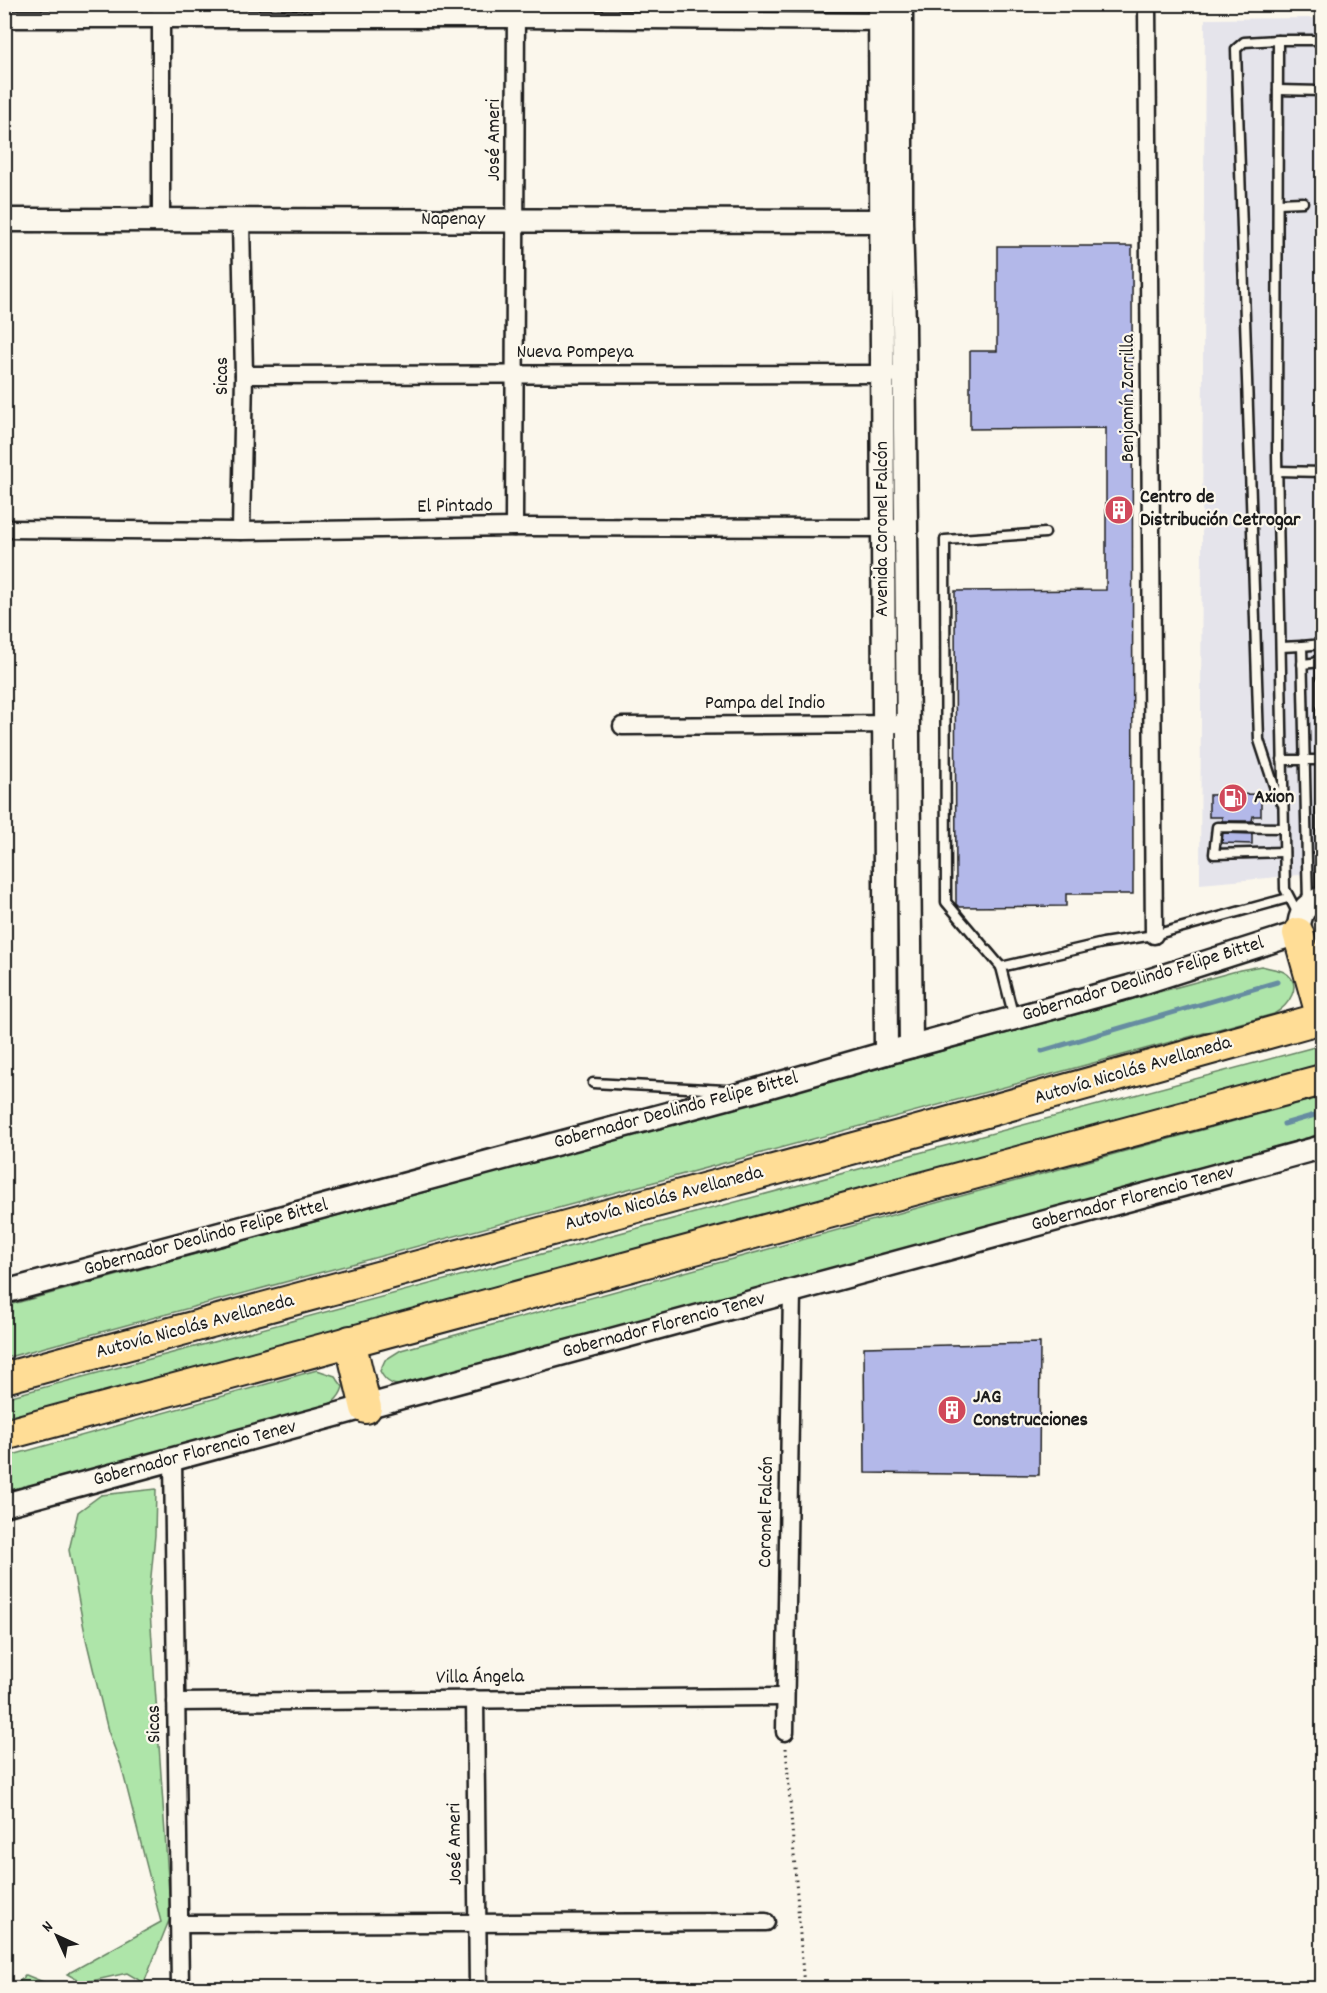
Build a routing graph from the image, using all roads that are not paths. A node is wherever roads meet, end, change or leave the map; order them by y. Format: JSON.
{"nodes":[{"id":1,"x":1147,"y":4,"type":"edge"},
{"id":2,"x":161,"y":11,"type":"edge"},
{"id":3,"x":516,"y":12,"type":"edge"},
{"id":4,"x":891,"y":13,"type":"edge"},
{"id":5,"x":4,"y":19,"type":"edge"},
{"id":6,"x":1278,"y":40,"type":"junction"},
{"id":7,"x":1323,"y":40,"type":"edge"},
{"id":8,"x":1278,"y":90,"type":"junction"},
{"id":9,"x":1323,"y":91,"type":"edge"},
{"id":10,"x":1278,"y":202,"type":"junction"},
{"id":11,"x":1303,"y":202,"type":"dead end"},
{"id":12,"x":160,"y":219,"type":"junction"},
{"id":13,"x":4,"y":220,"type":"edge"},
{"id":14,"x":241,"y":220,"type":"junction"},
{"id":15,"x":516,"y":220,"type":"junction"},
{"id":16,"x":891,"y":221,"type":"junction"},
{"id":17,"x":516,"y":374,"type":"junction"},
{"id":18,"x":882,"y":374,"type":"junction"},
{"id":19,"x":905,"y":374,"type":"junction"},
{"id":20,"x":244,"y":375,"type":"junction"},
{"id":21,"x":1278,"y":471,"type":"junction"},
{"id":22,"x":1323,"y":472,"type":"edge"},
{"id":23,"x":514,"y":527,"type":"junction"},
{"id":24,"x":883,"y":528,"type":"junction"},
{"id":25,"x":906,"y":528,"type":"junction"},
{"id":26,"x":4,"y":529,"type":"edge"},
{"id":27,"x":241,"y":531,"type":"junction"},
{"id":28,"x":1045,"y":533,"type":"dead end"},
{"id":29,"x":1322,"y":644,"type":"edge"},
{"id":30,"x":1302,"y":646,"type":"junction"},
{"id":31,"x":1281,"y":647,"type":"junction"},
{"id":32,"x":1322,"y":662,"type":"edge"},
{"id":33,"x":1302,"y":664,"type":"junction"},
{"id":34,"x":884,"y":724,"type":"junction"},
{"id":35,"x":908,"y":724,"type":"junction"},
{"id":36,"x":622,"y":726,"type":"dead end"},
{"id":37,"x":1282,"y":760,"type":"junction"},
{"id":38,"x":1305,"y":760,"type":"junction"},
{"id":39,"x":1321,"y":760,"type":"junction"},
{"id":40,"x":1283,"y":804,"type":"junction"},
{"id":41,"x":1284,"y":828,"type":"junction"},
{"id":42,"x":1284,"y":852,"type":"junction"},
{"id":43,"x":1306,"y":908,"type":"edge"},
{"id":44,"x":1154,"y":935,"type":"junction"},
{"id":45,"x":1001,"y":967,"type":"junction"},
{"id":46,"x":1322,"y":1018,"type":"edge"},
{"id":47,"x":1014,"y":1019,"type":"junction"},
{"id":48,"x":911,"y":1047,"type":"junction"},
{"id":49,"x":886,"y":1053,"type":"junction"},
{"id":50,"x":1323,"y":1080,"type":"edge"},
{"id":51,"x":593,"y":1083,"type":"dead end"},
{"id":52,"x":753,"y":1091,"type":"junction"},
{"id":53,"x":1323,"y":1148,"type":"edge"},
{"id":54,"x":792,"y":1291,"type":"junction"},
{"id":55,"x":4,"y":1292,"type":"edge"},
{"id":56,"x":350,"y":1341,"type":"junction"},
{"id":57,"x":4,"y":1378,"type":"edge"},
{"id":58,"x":366,"y":1408,"type":"junction"},
{"id":59,"x":4,"y":1434,"type":"edge"},
{"id":60,"x":173,"y":1460,"type":"junction"},
{"id":61,"x":4,"y":1505,"type":"edge"},
{"id":62,"x":784,"y":1696,"type":"junction"},
{"id":63,"x":475,"y":1699,"type":"junction"},
{"id":64,"x":176,"y":1702,"type":"junction"},
{"id":65,"x":785,"y":1732,"type":"road end"},
{"id":66,"x":479,"y":1922,"type":"junction"},
{"id":67,"x":766,"y":1922,"type":"dead end"},
{"id":68,"x":179,"y":1923,"type":"junction"},
{"id":69,"x":180,"y":1989,"type":"edge"},
{"id":70,"x":478,"y":1989,"type":"edge"}],
"edges":[{"from":1,"to":44,"type":"street","name":"Benjamín Zorrilla"},
{"from":2,"to":3,"type":"street"},
{"from":2,"to":5,"type":"street"},
{"from":2,"to":12,"type":"street"},
{"from":3,"to":4,"type":"street"},
{"from":3,"to":15,"type":"street","name":"José Ameri"},
{"from":4,"to":16,"type":"street","name":"Avenida Coronel Falcón"},
{"from":6,"to":7,"type":"lane"},
{"from":6,"to":8,"type":"lane"},
{"from":6,"to":40,"type":"lane"},
{"from":8,"to":9,"type":"lane"},
{"from":8,"to":10,"type":"lane"},
{"from":10,"to":11,"type":"lane"},
{"from":10,"to":21,"type":"lane"},
{"from":12,"to":13,"type":"street","name":"Napenay"},
{"from":12,"to":14,"type":"street","name":"Napenay"},
{"from":14,"to":15,"type":"street","name":"Napenay"},
{"from":14,"to":20,"type":"street","name":"Sicas"},
{"from":15,"to":16,"type":"street","name":"Napenay"},
{"from":15,"to":17,"type":"street","name":"José Ameri"},
{"from":16,"to":18,"type":"street","name":"Avenida Coronel Falcón"},
{"from":16,"to":19,"type":"street","name":"Avenida Coronel Falcón"},
{"from":17,"to":18,"type":"street","name":"Nueva Pompeya"},
{"from":17,"to":20,"type":"street","name":"Nueva Pompeya"},
{"from":17,"to":23,"type":"street","name":"José Ameri"},
{"from":18,"to":19,"type":"street","name":"Nueva Pompeya"},
{"from":18,"to":24,"type":"street","name":"Avenida Coronel Falcón"},
{"from":19,"to":25,"type":"street","name":"Avenida Coronel Falcón"},
{"from":20,"to":27,"type":"street","name":"Sicas"},
{"from":21,"to":22,"type":"lane"},
{"from":21,"to":31,"type":"lane"},
{"from":23,"to":24,"type":"street","name":"El Pintado"},
{"from":23,"to":27,"type":"street","name":"El Pintado"},
{"from":24,"to":25,"type":"street","name":"El Pintado"},
{"from":24,"to":34,"type":"street","name":"Avenida Coronel Falcón"},
{"from":25,"to":35,"type":"street","name":"Avenida Coronel Falcón"},
{"from":26,"to":27,"type":"street","name":"El Pintado"},
{"from":28,"to":45,"type":"lane"},
{"from":29,"to":30,"type":"lane"},
{"from":29,"to":32,"type":"lane"},
{"from":30,"to":31,"type":"lane"},
{"from":30,"to":33,"type":"lane"},
{"from":31,"to":37,"type":"lane"},
{"from":32,"to":33,"type":"lane"},
{"from":32,"to":39,"type":"lane"},
{"from":33,"to":38,"type":"lane"},
{"from":34,"to":35,"type":"street","name":"Pampa del Indio"},
{"from":34,"to":36,"type":"street","name":"Pampa del Indio"},
{"from":34,"to":49,"type":"street","name":"Avenida Coronel Falcón"},
{"from":35,"to":48,"type":"street","name":"Avenida Coronel Falcón"},
{"from":37,"to":38,"type":"lane"},
{"from":37,"to":40,"type":"lane"},
{"from":38,"to":39,"type":"lane"},
{"from":38,"to":43,"type":"lane"},
{"from":39,"to":43,"type":"lane"},
{"from":40,"to":41,"type":"lane"},
{"from":41,"to":42,"type":"lane"},
{"from":41,"to":42,"type":"lane"},
{"from":42,"to":43,"type":"lane"},
{"from":43,"to":44,"type":"lane"},
{"from":43,"to":46,"type":"highway"},
{"from":43,"to":47,"type":"street","name":"Gobernador Deolindo Felipe Bittel"},
{"from":44,"to":45,"type":"lane"},
{"from":45,"to":47,"type":"lane"},
{"from":46,"to":57,"type":"highway","name":"Autovía Nicolás Avellaneda"},
{"from":47,"to":48,"type":"street","name":"Gobernador Deolindo Felipe Bittel"},
{"from":48,"to":49,"type":"street","name":"Gobernador Deolindo Felipe Bittel"},
{"from":49,"to":52,"type":"street","name":"Gobernador Deolindo Felipe Bittel"},
{"from":50,"to":56,"type":"highway"},
{"from":51,"to":52,"type":"lane"},
{"from":52,"to":55,"type":"street","name":"Gobernador Deolindo Felipe Bittel"},
{"from":53,"to":54,"type":"street","name":"Gobernador Florencio Tenev"},
{"from":54,"to":58,"type":"street","name":"Gobernador Florencio Tenev"},
{"from":54,"to":62,"type":"street","name":"Coronel Falcón"},
{"from":56,"to":58,"type":"highway"},
{"from":56,"to":59,"type":"highway"},
{"from":58,"to":60,"type":"street","name":"Gobernador Florencio Tenev"},
{"from":60,"to":61,"type":"street","name":"Gobernador Florencio Tenev"},
{"from":60,"to":64,"type":"street","name":"Sicas"},
{"from":62,"to":63,"type":"street","name":"Villa Ángela"},
{"from":62,"to":65,"type":"street","name":"Coronel Falcón"},
{"from":63,"to":64,"type":"street","name":"Villa Ángela"},
{"from":63,"to":66,"type":"street","name":"José Ameri"},
{"from":64,"to":68,"type":"street","name":"Sicas"},
{"from":66,"to":67,"type":"street"},
{"from":66,"to":68,"type":"street"},
{"from":66,"to":70,"type":"street","name":"José Ameri"},
{"from":68,"to":69,"type":"street","name":"Sicas"}]}
